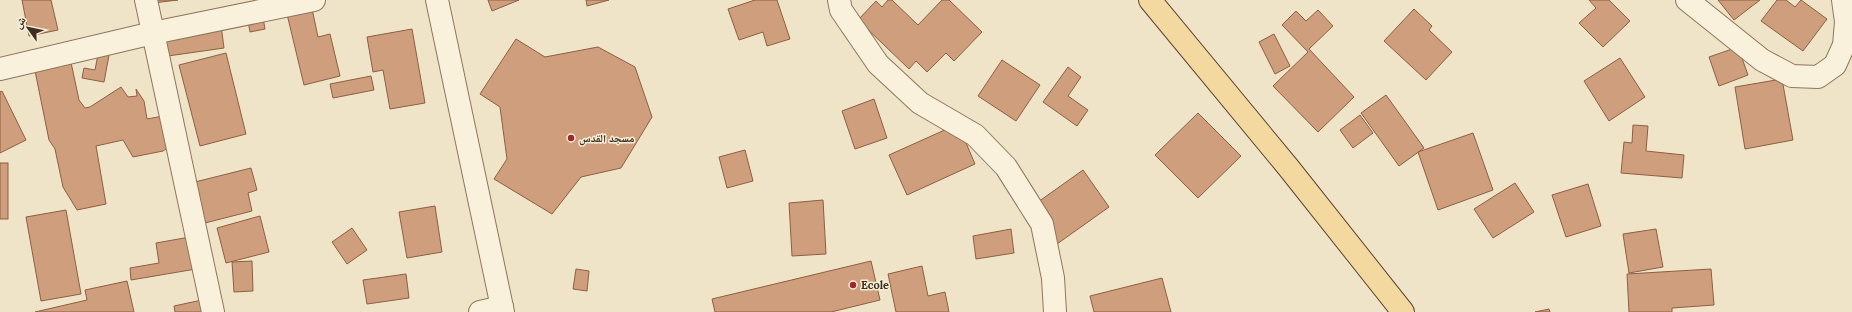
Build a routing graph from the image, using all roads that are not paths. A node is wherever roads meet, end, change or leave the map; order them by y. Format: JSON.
{"nodes":[{"id":1,"x":146,"y":0,"type":"edge"},
{"id":2,"x":314,"y":0,"type":"edge"},
{"id":3,"x":437,"y":0,"type":"edge"},
{"id":4,"x":839,"y":0,"type":"edge"},
{"id":5,"x":1150,"y":0,"type":"edge"},
{"id":6,"x":1687,"y":0,"type":"edge"},
{"id":7,"x":1843,"y":0,"type":"edge"},
{"id":8,"x":153,"y":33,"type":"junction"},
{"id":9,"x":0,"y":69,"type":"edge"},
{"id":10,"x":502,"y":310,"type":"edge"},
{"id":11,"x":213,"y":312,"type":"edge"},
{"id":12,"x":480,"y":312,"type":"edge"},
{"id":13,"x":1055,"y":312,"type":"edge"},
{"id":14,"x":1403,"y":312,"type":"edge"}],
"edges":[{"from":1,"to":8,"type":"street"},
{"from":2,"to":8,"type":"street"},
{"from":3,"to":10,"type":"street"},
{"from":4,"to":13,"type":"street"},
{"from":5,"to":14,"type":"main road"},
{"from":6,"to":7,"type":"street"},
{"from":8,"to":9,"type":"street"},
{"from":8,"to":11,"type":"street"},
{"from":10,"to":12,"type":"street"}]}
